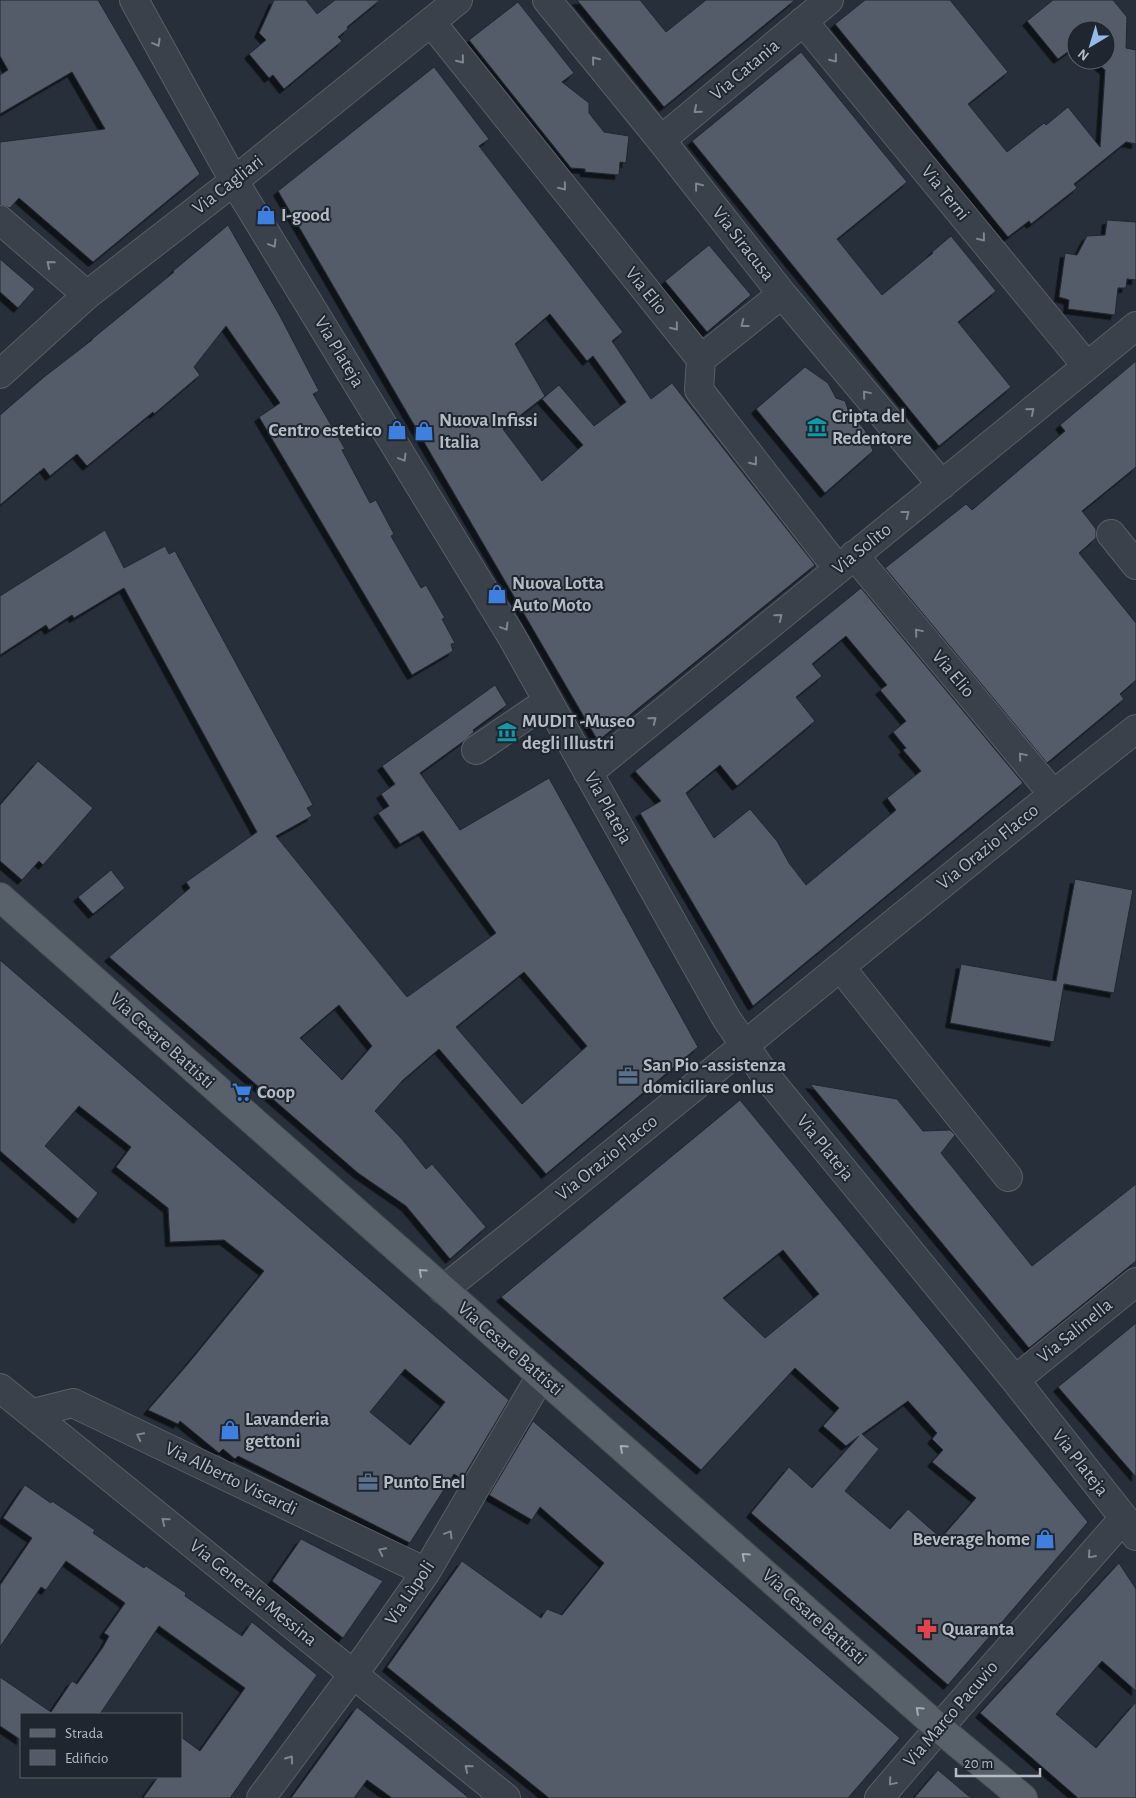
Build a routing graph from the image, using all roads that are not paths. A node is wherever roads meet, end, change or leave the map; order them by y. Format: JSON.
{"nodes":[{"id":1,"x":134,"y":0,"type":"edge"},
{"id":2,"x":458,"y":0,"type":"edge"},
{"id":3,"x":546,"y":0,"type":"edge"},
{"id":4,"x":829,"y":0,"type":"edge"},
{"id":5,"x":803,"y":21,"type":"junction"},
{"id":6,"x":431,"y":22,"type":"junction"},
{"id":7,"x":661,"y":140,"type":"junction"},
{"id":8,"x":234,"y":181,"type":"junction"},
{"id":9,"x":0,"y":220,"type":"edge"},
{"id":10,"x":782,"y":294,"type":"junction"},
{"id":11,"x":87,"y":295,"type":"junction"},
{"id":12,"x":1136,"y":326,"type":"edge"},
{"id":13,"x":701,"y":359,"type":"junction"},
{"id":14,"x":1086,"y":365,"type":"junction"},
{"id":15,"x":0,"y":374,"type":"edge"},
{"id":16,"x":942,"y":485,"type":"junction"},
{"id":17,"x":1111,"y":534,"type":"dead end"},
{"id":18,"x":846,"y":562,"type":"junction"},
{"id":19,"x":1136,"y":565,"type":"edge"},
{"id":20,"x":548,"y":701,"type":"junction"},
{"id":21,"x":1136,"y":729,"type":"edge"},
{"id":22,"x":476,"y":750,"type":"dead end"},
{"id":23,"x":588,"y":773,"type":"junction"},
{"id":24,"x":1053,"y":794,"type":"junction"},
{"id":25,"x":0,"y":897,"type":"edge"},
{"id":26,"x":840,"y":968,"type":"junction"},
{"id":27,"x":745,"y":1046,"type":"junction"},
{"id":28,"x":1008,"y":1176,"type":"dead end"},
{"id":29,"x":1136,"y":1282,"type":"edge"},
{"id":30,"x":443,"y":1290,"type":"junction"},
{"id":31,"x":541,"y":1376,"type":"junction"},
{"id":32,"x":1015,"y":1380,"type":"junction"},
{"id":33,"x":0,"y":1388,"type":"edge"},
{"id":34,"x":33,"y":1413,"type":"junction"},
{"id":35,"x":1130,"y":1527,"type":"edge"},
{"id":36,"x":426,"y":1572,"type":"junction"},
{"id":37,"x":352,"y":1675,"type":"junction"},
{"id":38,"x":939,"y":1728,"type":"junction"},
{"id":39,"x":261,"y":1798,"type":"edge"},
{"id":40,"x":506,"y":1798,"type":"edge"},
{"id":41,"x":879,"y":1798,"type":"edge"},
{"id":42,"x":1023,"y":1798,"type":"edge"}],
"edges":[{"from":1,"to":8,"type":"street","name":"Via Plateja","one_way":true},
{"from":2,"to":6,"type":"street","name":"Via Cagliari"},
{"from":7,"to":3,"type":"street","name":"Via Siracusa","one_way":true},
{"from":4,"to":5,"type":"street","name":"Via Catania"},
{"from":5,"to":7,"type":"street","name":"Via Catania","one_way":true},
{"from":5,"to":14,"type":"street","name":"Via Terni","one_way":true},
{"from":6,"to":8,"type":"street","name":"Via Cagliari"},
{"from":6,"to":13,"type":"street","name":"Via Elio","one_way":true},
{"from":10,"to":7,"type":"street","name":"Via Siracusa","one_way":true},
{"from":8,"to":11,"type":"street","name":"Via Cagliari"},
{"from":8,"to":20,"type":"street","name":"Via Plateja","one_way":true},
{"from":11,"to":9,"type":"street","one_way":true},
{"from":10,"to":13,"type":"street","one_way":true},
{"from":16,"to":10,"type":"street","name":"Via Siracusa","one_way":true},
{"from":11,"to":15,"type":"street","name":"Via Cagliari"},
{"from":12,"to":14,"type":"street","name":"Via Solìto"},
{"from":13,"to":18,"type":"street","name":"Via Elio","one_way":true},
{"from":16,"to":14,"type":"street","name":"Via Solìto","one_way":true},
{"from":18,"to":16,"type":"street","name":"Via Solìto","one_way":true},
{"from":17,"to":19,"type":"street"},
{"from":23,"to":18,"type":"street","name":"Via Solìto","one_way":true},
{"from":24,"to":18,"type":"street","name":"Via Elio","one_way":true},
{"from":20,"to":22,"type":"street"},
{"from":20,"to":23,"type":"street","name":"Via Plateja"},
{"from":21,"to":24,"type":"street","name":"Via Orazio Flacco"},
{"from":23,"to":27,"type":"street","name":"Via Plateja"},
{"from":24,"to":26,"type":"street","name":"Via Orazio Flacco"},
{"from":30,"to":25,"type":"main road","name":"Via Cesare Battisti","one_way":true},
{"from":26,"to":27,"type":"street","name":"Via Orazio Flacco"},
{"from":26,"to":28,"type":"street"},
{"from":27,"to":30,"type":"street","name":"Via Orazio Flacco"},
{"from":27,"to":32,"type":"street","name":"Via Plateja"},
{"from":29,"to":32,"type":"street","name":"Via Salinella"},
{"from":30,"to":31,"type":"main road","name":"Via Cesare Battisti"},
{"from":36,"to":31,"type":"street","name":"Via Lùpoli","one_way":true},
{"from":38,"to":31,"type":"main road","name":"Via Cesare Battisti","one_way":true},
{"from":32,"to":35,"type":"street","name":"Via Plateja"},
{"from":33,"to":34,"type":"street","name":"Via Generale Messina"},
{"from":36,"to":34,"type":"street","name":"Via Alberto Viscardi","one_way":true},
{"from":37,"to":34,"type":"street","name":"Via Generale Messina","one_way":true},
{"from":35,"to":38,"type":"street","name":"Via Marco Pacuvio","one_way":true},
{"from":36,"to":37,"type":"street","name":"Via Lùpoli"},
{"from":39,"to":37,"type":"street","name":"Via Lùpoli","one_way":true},
{"from":40,"to":37,"type":"street","name":"Via Generale Messina","one_way":true},
{"from":38,"to":41,"type":"street","name":"Via Marco Pacuvio","one_way":true},
{"from":38,"to":42,"type":"main road","name":"Via Cesare Battisti"}]}
